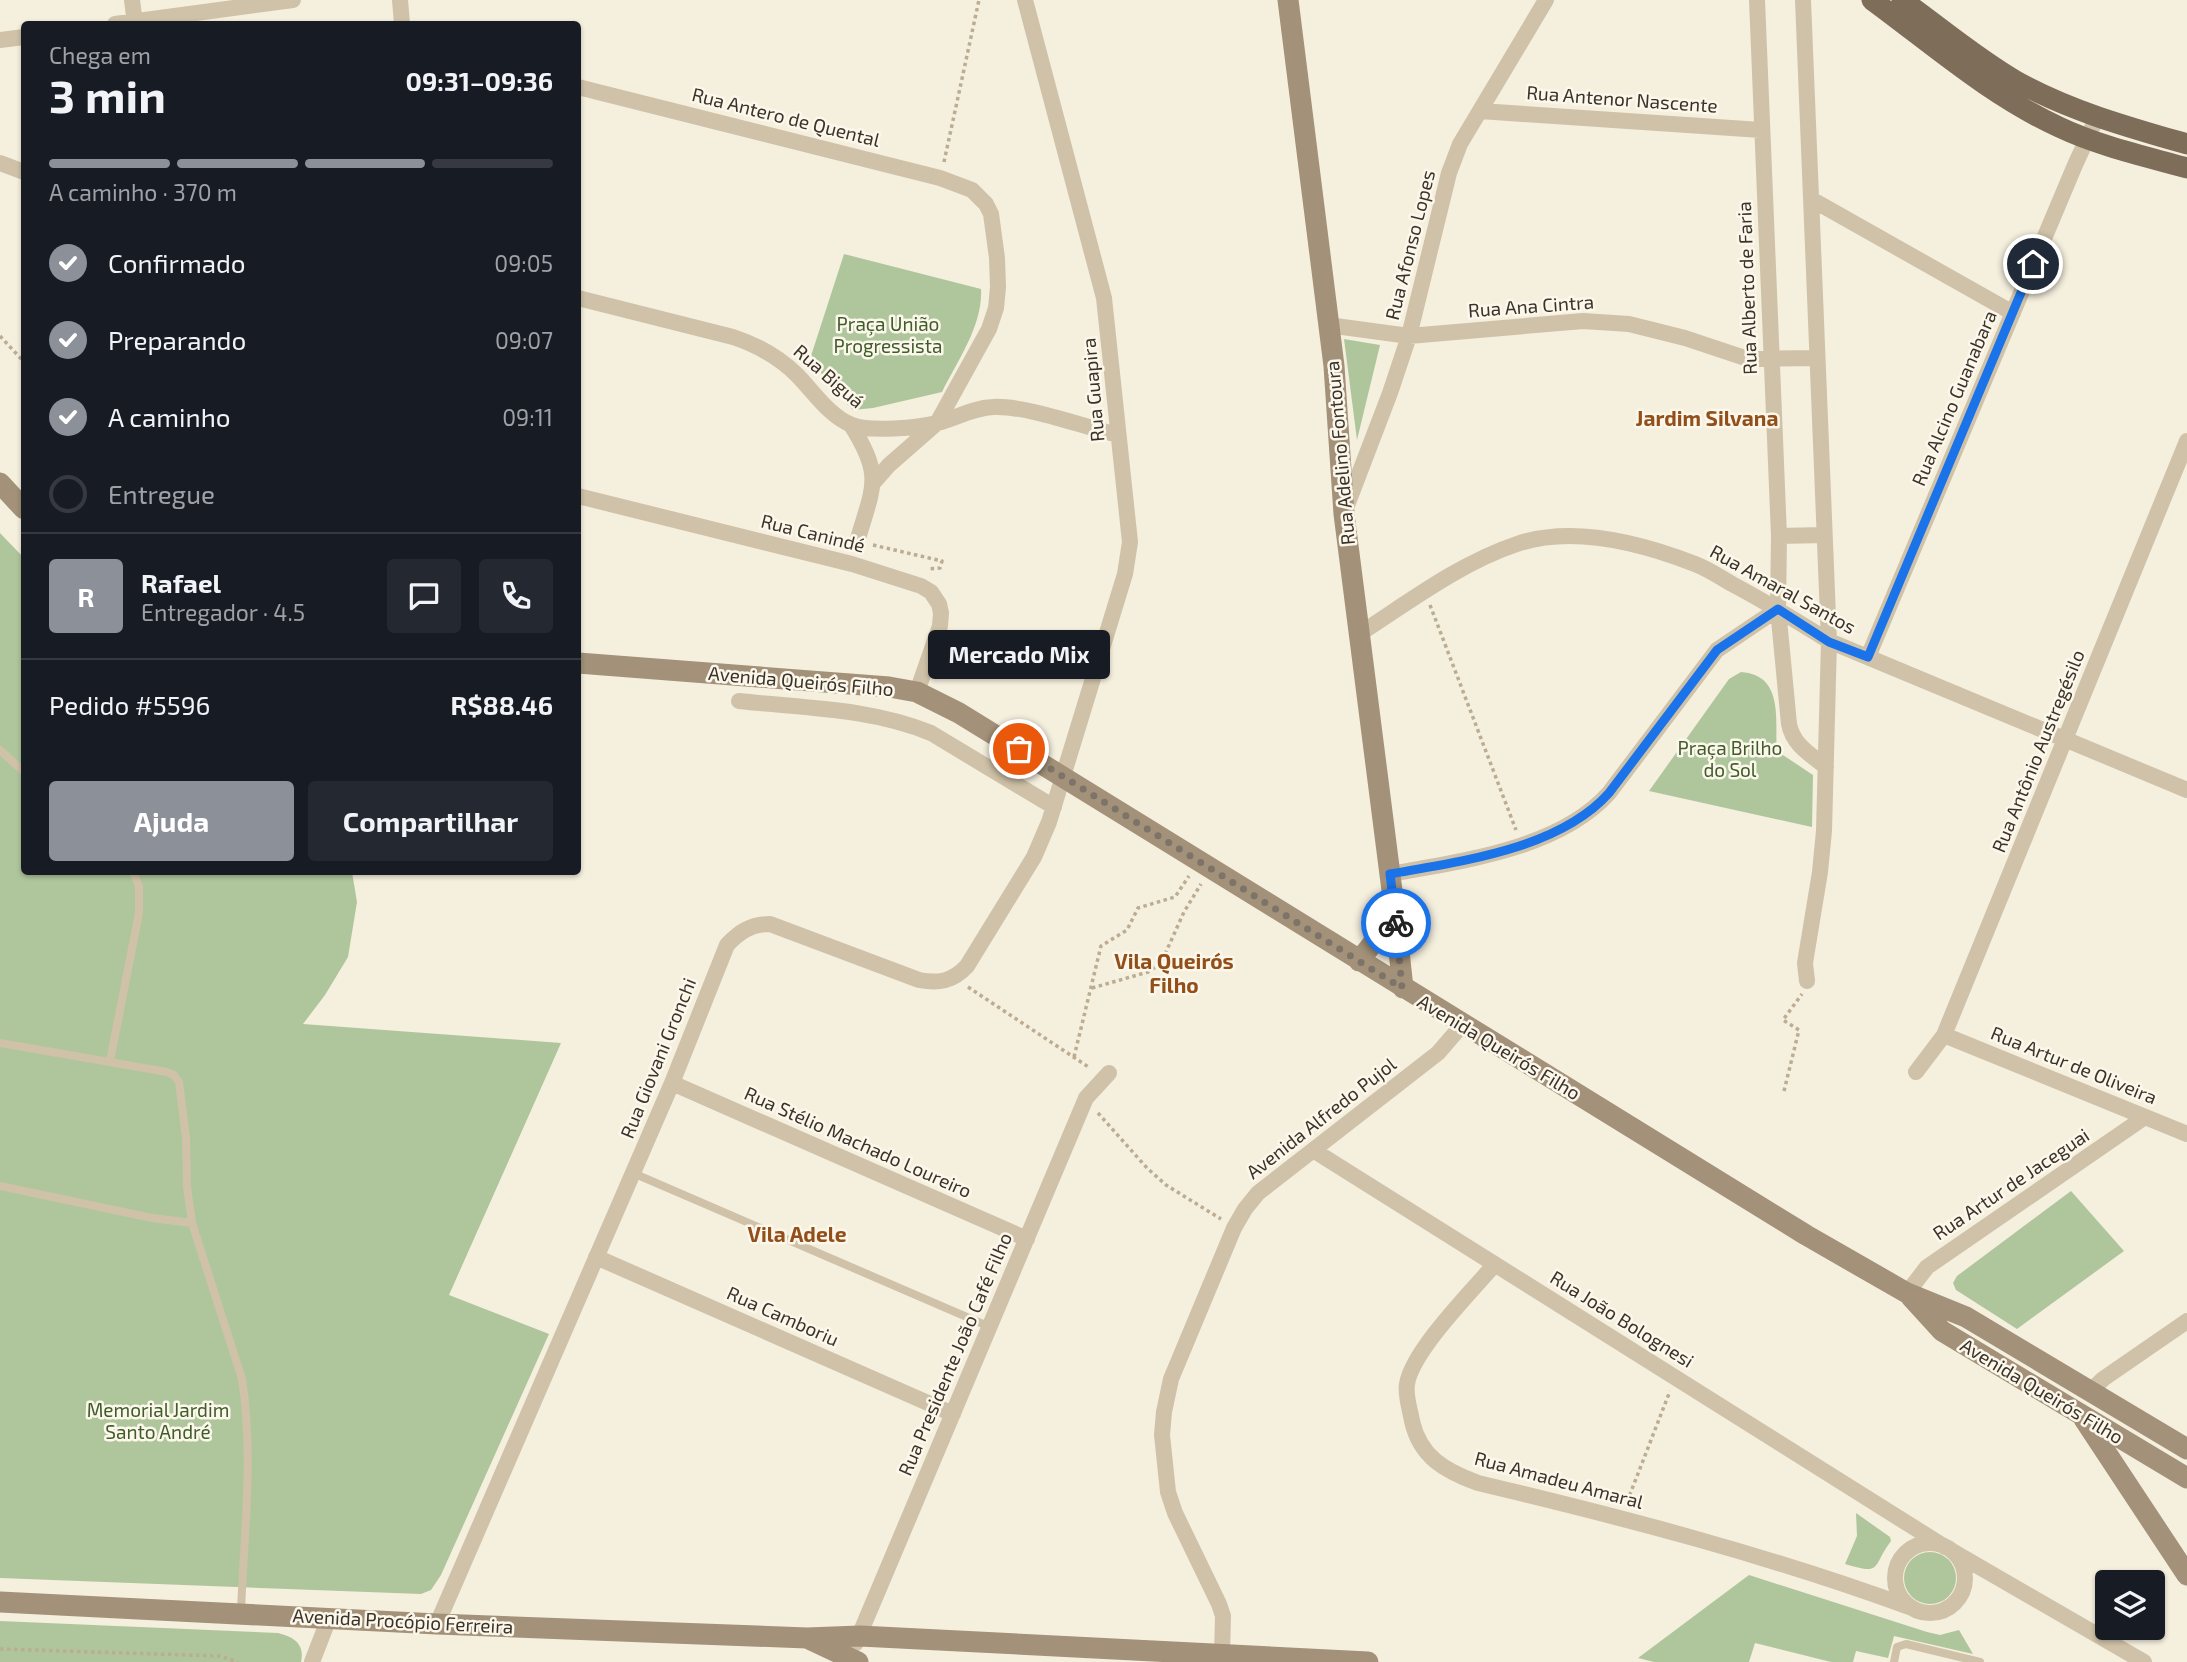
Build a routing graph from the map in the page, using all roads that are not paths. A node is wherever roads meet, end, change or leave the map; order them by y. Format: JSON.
{"nodes":[{"id":1,"x":131,"y":0,"type":"edge"},
{"id":2,"x":293,"y":0,"type":"edge"},
{"id":3,"x":400,"y":0,"type":"edge"},
{"id":4,"x":1288,"y":0,"type":"edge"},
{"id":5,"x":1546,"y":0,"type":"edge"},
{"id":6,"x":1757,"y":0,"type":"edge"},
{"id":7,"x":1803,"y":0,"type":"edge"},
{"id":8,"x":1872,"y":0,"type":"edge"},
{"id":9,"x":1902,"y":0,"type":"edge"},
{"id":10,"x":1022,"y":1,"type":"edge"},
{"id":11,"x":135,"y":21,"type":"edge"},
{"id":12,"x":149,"y":21,"type":"edge"},
{"id":13,"x":402,"y":21,"type":"edge"},
{"id":14,"x":21,"y":37,"type":"edge"},
{"id":15,"x":0,"y":40,"type":"edge"},
{"id":16,"x":581,"y":88,"type":"edge"},
{"id":17,"x":1480,"y":111,"type":"junction"},
{"id":18,"x":2097,"y":117,"type":"junction"},
{"id":19,"x":1761,"y":130,"type":"junction"},
{"id":20,"x":2086,"y":139,"type":"junction"},
{"id":21,"x":2187,"y":144,"type":"edge"},
{"id":22,"x":0,"y":163,"type":"edge"},
{"id":23,"x":2187,"y":168,"type":"edge"},
{"id":24,"x":21,"y":172,"type":"edge"},
{"id":25,"x":1811,"y":199,"type":"junction"},
{"id":26,"x":581,"y":299,"type":"edge"},
{"id":27,"x":2012,"y":313,"type":"junction"},
{"id":28,"x":1328,"y":326,"type":"junction"},
{"id":29,"x":1409,"y":336,"type":"junction"},
{"id":30,"x":1817,"y":358,"type":"junction"},
{"id":31,"x":1770,"y":359,"type":"junction"},
{"id":32,"x":937,"y":423,"type":"junction"},
{"id":33,"x":850,"y":425,"type":"junction"},
{"id":34,"x":1118,"y":436,"type":"junction"},
{"id":35,"x":2187,"y":441,"type":"edge"},
{"id":36,"x":874,"y":482,"type":"junction"},
{"id":37,"x":0,"y":483,"type":"edge"},
{"id":38,"x":581,"y":497,"type":"edge"},
{"id":39,"x":21,"y":506,"type":"edge"},
{"id":40,"x":1344,"y":514,"type":"junction"},
{"id":41,"x":1824,"y":535,"type":"junction"},
{"id":42,"x":1779,"y":536,"type":"junction"},
{"id":43,"x":857,"y":542,"type":"road end"},
{"id":44,"x":1778,"y":609,"type":"junction"},
{"id":45,"x":1359,"y":634,"type":"junction"},
{"id":46,"x":1829,"y":642,"type":"junction"},
{"id":47,"x":1868,"y":657,"type":"junction"},
{"id":48,"x":581,"y":663,"type":"edge"},
{"id":49,"x":917,"y":692,"type":"junction"},
{"id":50,"x":739,"y":701,"type":"dead end"},
{"id":51,"x":2065,"y":739,"type":"junction"},
{"id":52,"x":0,"y":750,"type":"edge"},
{"id":53,"x":1826,"y":767,"type":"junction"},
{"id":54,"x":21,"y":769,"type":"edge"},
{"id":55,"x":1065,"y":776,"type":"junction"},
{"id":56,"x":2187,"y":790,"type":"edge"},
{"id":57,"x":1054,"y":807,"type":"junction"},
{"id":58,"x":1390,"y":874,"type":"junction"},
{"id":59,"x":134,"y":875,"type":"edge"},
{"id":60,"x":1394,"y":905,"type":"junction"},
{"id":61,"x":1359,"y":961,"type":"junction"},
{"id":62,"x":1807,"y":981,"type":"road end"},
{"id":63,"x":1402,"y":988,"type":"junction"},
{"id":64,"x":1463,"y":1024,"type":"junction"},
{"id":65,"x":1944,"y":1035,"type":"junction"},
{"id":66,"x":0,"y":1043,"type":"edge"},
{"id":67,"x":110,"y":1061,"type":"junction"},
{"id":68,"x":1916,"y":1072,"type":"dead end"},
{"id":69,"x":1106,"y":1075,"type":"road end"},
{"id":70,"x":672,"y":1083,"type":"junction"},
{"id":71,"x":2145,"y":1117,"type":"junction"},
{"id":72,"x":2187,"y":1134,"type":"edge"},
{"id":73,"x":1313,"y":1150,"type":"junction"},
{"id":74,"x":633,"y":1173,"type":"junction"},
{"id":75,"x":0,"y":1186,"type":"edge"},
{"id":76,"x":192,"y":1223,"type":"junction"},
{"id":77,"x":1027,"y":1239,"type":"junction"},
{"id":78,"x":596,"y":1257,"type":"junction"},
{"id":79,"x":1495,"y":1264,"type":"junction"},
{"id":80,"x":1907,"y":1293,"type":"junction"},
{"id":81,"x":2187,"y":1321,"type":"edge"},
{"id":82,"x":990,"y":1327,"type":"junction"},
{"id":83,"x":2091,"y":1391,"type":"junction"},
{"id":84,"x":953,"y":1414,"type":"junction"},
{"id":85,"x":2081,"y":1414,"type":"junction"},
{"id":86,"x":2153,"y":1429,"type":"junction"},
{"id":87,"x":2187,"y":1449,"type":"edge"},
{"id":88,"x":2140,"y":1450,"type":"junction"},
{"id":89,"x":2187,"y":1478,"type":"edge"},
{"id":90,"x":2125,"y":1483,"type":"junction"},
{"id":91,"x":1909,"y":1524,"type":"junction"},
{"id":92,"x":1911,"y":1549,"type":"junction"},
{"id":93,"x":1949,"y":1549,"type":"junction"},
{"id":94,"x":1895,"y":1573,"type":"junction"},
{"id":95,"x":2187,"y":1575,"type":"edge"},
{"id":96,"x":1999,"y":1579,"type":"junction"},
{"id":97,"x":1861,"y":1589,"type":"junction"},
{"id":98,"x":1962,"y":1591,"type":"junction"},
{"id":99,"x":0,"y":1602,"type":"edge"},
{"id":100,"x":1912,"y":1608,"type":"junction"},
{"id":101,"x":240,"y":1614,"type":"junction"},
{"id":102,"x":329,"y":1618,"type":"junction"},
{"id":103,"x":437,"y":1624,"type":"junction"},
{"id":104,"x":860,"y":1636,"type":"junction"},
{"id":105,"x":807,"y":1638,"type":"junction"},
{"id":106,"x":854,"y":1660,"type":"edge"},
{"id":107,"x":1219,"y":1660,"type":"edge"},
{"id":108,"x":312,"y":1662,"type":"edge"},
{"id":109,"x":1368,"y":1662,"type":"edge"},
{"id":110,"x":1894,"y":1662,"type":"edge"},
{"id":111,"x":1980,"y":1662,"type":"edge"},
{"id":112,"x":2144,"y":1662,"type":"edge"}],
"edges":[{"from":1,"to":11,"type":"street"},
{"from":2,"to":12,"type":"street"},
{"from":3,"to":13,"type":"street"},
{"from":4,"to":28,"type":"street","name":"Rua Adelino Fontoura"},
{"from":5,"to":17,"type":"street","name":"Rua Afonso Lopes"},
{"from":6,"to":19,"type":"street","name":"Rua Alberto de Faria"},
{"from":7,"to":25,"type":"street"},
{"from":8,"to":20,"type":"main road"},
{"from":9,"to":18,"type":"main road"},
{"from":10,"to":34,"type":"street","name":"Rua Guapira"},
{"from":14,"to":15,"type":"street"},
{"from":16,"to":32,"type":"street","name":"Rua Antero de Quental"},
{"from":17,"to":19,"type":"street","name":"Rua Antenor Nascente"},
{"from":17,"to":29,"type":"street","name":"Rua Afonso Lopes"},
{"from":18,"to":20,"type":"street","name":"Rua Alcino Guanabara"},
{"from":18,"to":21,"type":"main road"},
{"from":19,"to":31,"type":"street","name":"Rua Alberto de Faria"},
{"from":20,"to":23,"type":"main road"},
{"from":20,"to":27,"type":"street","name":"Rua Alcino Guanabara"},
{"from":22,"to":24,"type":"street"},
{"from":25,"to":27,"type":"street"},
{"from":25,"to":30,"type":"street"},
{"from":26,"to":33,"type":"street","name":"Rua Biguá"},
{"from":27,"to":47,"type":"street","name":"Rua Alcino Guanabara"},
{"from":28,"to":29,"type":"street","name":"Rua Ana Cintra"},
{"from":28,"to":40,"type":"street","name":"Rua Adelino Fontoura"},
{"from":29,"to":31,"type":"street","name":"Rua Ana Cintra"},
{"from":29,"to":40,"type":"street","name":"Rua Afonso Lopes"},
{"from":30,"to":31,"type":"street","name":"Rua Ana Cintra"},
{"from":30,"to":41,"type":"street"},
{"from":31,"to":42,"type":"street","name":"Rua Alberto de Faria"},
{"from":32,"to":33,"type":"street","name":"Rua Biguá"},
{"from":32,"to":34,"type":"street"},
{"from":32,"to":36,"type":"street"},
{"from":33,"to":36,"type":"street"},
{"from":34,"to":55,"type":"street","name":"Rua Guapira"},
{"from":35,"to":51,"type":"street","name":"Rua Antônio Austregésilo"},
{"from":36,"to":43,"type":"street"},
{"from":37,"to":39,"type":"street"},
{"from":38,"to":49,"type":"street","name":"Rua Canindé"},
{"from":40,"to":45,"type":"street","name":"Rua Adelino Fontoura"},
{"from":41,"to":42,"type":"street"},
{"from":41,"to":46,"type":"street"},
{"from":42,"to":44,"type":"street","name":"Rua Alberto de Faria"},
{"from":44,"to":45,"type":"street","name":"Rua Amaral Santos"},
{"from":44,"to":46,"type":"street","name":"Rua Amaral Santos"},
{"from":44,"to":53,"type":"street","name":"Rua Alberto de Faria"},
{"from":44,"to":58,"type":"street"},
{"from":45,"to":58,"type":"street","name":"Rua Adelino Fontoura"},
{"from":46,"to":47,"type":"street","name":"Rua Amaral Santos"},
{"from":46,"to":53,"type":"street"},
{"from":47,"to":51,"type":"street","name":"Rua Amaral Santos"},
{"from":48,"to":49,"type":"street","name":"Avenida Queirós Filho"},
{"from":49,"to":55,"type":"street","name":"Avenida Queirós Filho"},
{"from":50,"to":57,"type":"street","name":"Avenida Queirós Filho"},
{"from":51,"to":56,"type":"street","name":"Rua Amaral Santos"},
{"from":51,"to":65,"type":"street","name":"Rua Antônio Austregésilo"},
{"from":52,"to":54,"type":"lane"},
{"from":53,"to":62,"type":"street"},
{"from":55,"to":57,"type":"street","name":"Rua Giovani Gronchi"},
{"from":55,"to":61,"type":"street","name":"Avenida Queirós Filho"},
{"from":57,"to":70,"type":"street","name":"Rua Giovani Gronchi"},
{"from":58,"to":60,"type":"street","name":"Rua Adelino Fontoura"},
{"from":59,"to":67,"type":"lane"},
{"from":60,"to":61,"type":"street"},
{"from":60,"to":63,"type":"street","name":"Rua Adelino Fontoura"},
{"from":61,"to":63,"type":"street","name":"Avenida Queirós Filho"},
{"from":63,"to":64,"type":"street","name":"Avenida Queirós Filho"},
{"from":64,"to":73,"type":"street","name":"Avenida Alfredo Pujol"},
{"from":64,"to":80,"type":"street","name":"Avenida Queirós Filho"},
{"from":65,"to":68,"type":"street","name":"Rua Antônio Austregésilo"},
{"from":65,"to":71,"type":"street","name":"Rua Artur de Oliveira"},
{"from":66,"to":67,"type":"lane"},
{"from":67,"to":76,"type":"lane"},
{"from":69,"to":77,"type":"street","name":"Rua Presidente João Café Filho"},
{"from":70,"to":74,"type":"street","name":"Rua Giovani Gronchi"},
{"from":70,"to":77,"type":"street","name":"Rua Stélio Machado Loureiro"},
{"from":71,"to":72,"type":"street","name":"Rua Artur de Oliveira"},
{"from":71,"to":80,"type":"street","name":"Rua Artur de Jaceguai"},
{"from":73,"to":79,"type":"street","name":"Rua João Bolognesi"},
{"from":73,"to":107,"type":"street","name":"Avenida Alfredo Pujol"},
{"from":74,"to":78,"type":"street","name":"Rua Giovani Gronchi"},
{"from":74,"to":82,"type":"lane"},
{"from":75,"to":76,"type":"lane"},
{"from":76,"to":101,"type":"lane"},
{"from":77,"to":82,"type":"street","name":"Rua Presidente João Café Filho"},
{"from":78,"to":84,"type":"street","name":"Rua Camboriu"},
{"from":78,"to":103,"type":"street","name":"Rua Giovani Gronchi"},
{"from":79,"to":91,"type":"street","name":"Rua João Bolognesi"},
{"from":79,"to":97,"type":"street","name":"Rua Amadeu Amaral"},
{"from":80,"to":83,"type":"street","name":"Avenida Queirós Filho"},
{"from":80,"to":85,"type":"street","name":"Avenida Queirós Filho"},
{"from":81,"to":83,"type":"street"},
{"from":82,"to":84,"type":"street","name":"Rua Presidente João Café Filho"},
{"from":83,"to":85,"type":"street"},
{"from":83,"to":86,"type":"street","name":"Avenida Queirós Filho"},
{"from":84,"to":104,"type":"street","name":"Rua Presidente João Café Filho"},
{"from":85,"to":88,"type":"street","name":"Avenida Queirós Filho"},
{"from":85,"to":90,"type":"street"},
{"from":86,"to":87,"type":"street","name":"Avenida Queirós Filho"},
{"from":86,"to":88,"type":"street"},
{"from":88,"to":89,"type":"street","name":"Avenida Queirós Filho"},
{"from":88,"to":90,"type":"street"},
{"from":90,"to":95,"type":"street"},
{"from":91,"to":92,"type":"street"},
{"from":91,"to":93,"type":"street","name":"Rua João Bolognesi"},
{"from":92,"to":93,"type":"street"},
{"from":92,"to":94,"type":"street"},
{"from":93,"to":96,"type":"street","name":"Rua João Bolognesi"},
{"from":93,"to":98,"type":"street"},
{"from":94,"to":97,"type":"street"},
{"from":94,"to":100,"type":"street"},
{"from":96,"to":98,"type":"street"},
{"from":96,"to":112,"type":"street","name":"Rua João Bolognesi"},
{"from":97,"to":100,"type":"street","name":"Rua Amadeu Amaral"},
{"from":98,"to":100,"type":"street"},
{"from":99,"to":101,"type":"street","name":"Avenida Procópio Ferreira"},
{"from":101,"to":102,"type":"street","name":"Avenida Procópio Ferreira"},
{"from":102,"to":103,"type":"street","name":"Avenida Procópio Ferreira"},
{"from":102,"to":108,"type":"street"},
{"from":103,"to":105,"type":"street","name":"Avenida Procópio Ferreira"},
{"from":104,"to":105,"type":"street","name":"Avenida Procópio Ferreira"},
{"from":104,"to":106,"type":"street","name":"Rua Presidente João Café Filho"},
{"from":104,"to":107,"type":"street","name":"Avenida Procópio Ferreira"},
{"from":105,"to":106,"type":"street","name":"Avenida Procópio Ferreira"},
{"from":107,"to":109,"type":"street","name":"Avenida Procópio Ferreira"},
{"from":110,"to":111,"type":"lane"}]}
